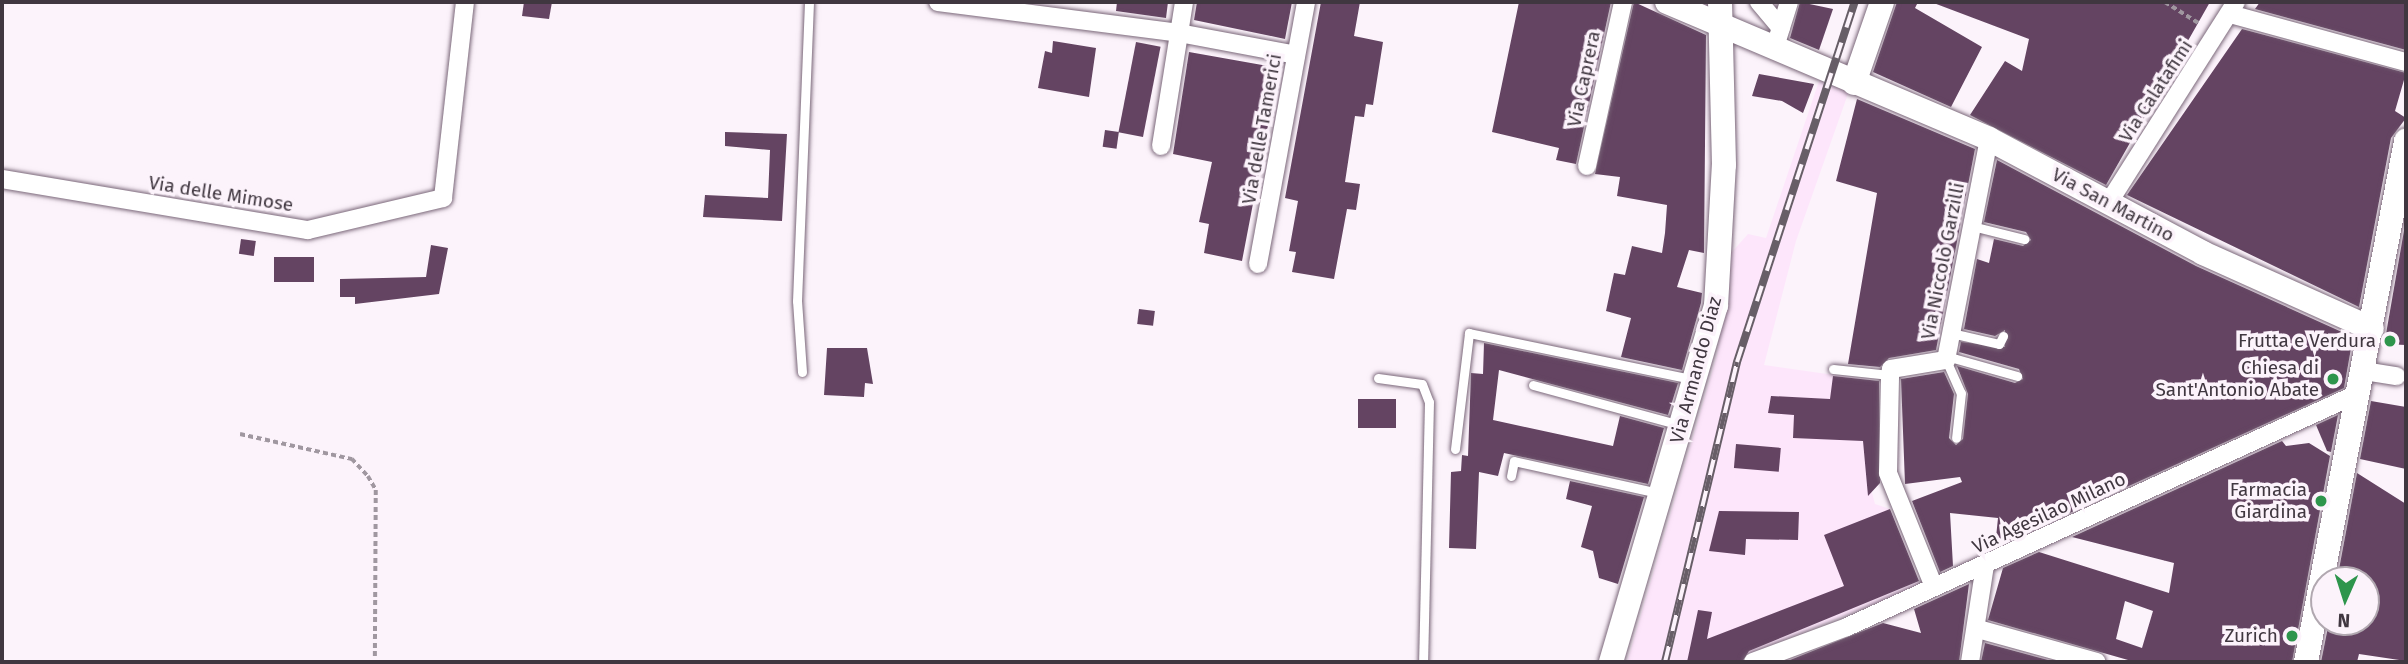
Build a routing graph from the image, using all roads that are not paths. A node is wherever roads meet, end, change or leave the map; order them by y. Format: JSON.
{"nodes":[{"id":1,"x":465,"y":2,"type":"edge"},
{"id":2,"x":809,"y":2,"type":"edge"},
{"id":3,"x":938,"y":2,"type":"edge"},
{"id":4,"x":1184,"y":2,"type":"edge"},
{"id":5,"x":1306,"y":2,"type":"edge"},
{"id":6,"x":1623,"y":2,"type":"edge"},
{"id":7,"x":1667,"y":2,"type":"edge"},
{"id":8,"x":1759,"y":2,"type":"edge"},
{"id":9,"x":1789,"y":2,"type":"edge"},
{"id":10,"x":1882,"y":2,"type":"edge"},
{"id":11,"x":978,"y":4,"type":"edge"},
{"id":12,"x":2233,"y":8,"type":"edge"},
{"id":13,"x":1719,"y":14,"type":"edge"},
{"id":14,"x":1179,"y":33,"type":"junction"},
{"id":15,"x":1778,"y":39,"type":"junction"},
{"id":16,"x":1296,"y":55,"type":"junction"},
{"id":17,"x":2406,"y":62,"type":"edge"},
{"id":18,"x":1854,"y":83,"type":"junction"},
{"id":19,"x":1989,"y":139,"type":"junction"},
{"id":20,"x":2406,"y":141,"type":"edge"},
{"id":21,"x":1161,"y":146,"type":"dead end"},
{"id":22,"x":1587,"y":166,"type":"dead end"},
{"id":23,"x":2402,"y":169,"type":"edge"},
{"id":24,"x":2,"y":179,"type":"edge"},
{"id":25,"x":2109,"y":202,"type":"junction"},
{"id":26,"x":2398,"y":202,"type":"edge"},
{"id":27,"x":1969,"y":226,"type":"junction"},
{"id":28,"x":2024,"y":239,"type":"dead end"},
{"id":29,"x":1258,"y":264,"type":"dead end"},
{"id":30,"x":1950,"y":332,"type":"junction"},
{"id":31,"x":2003,"y":336,"type":"dead end"},
{"id":32,"x":2370,"y":337,"type":"junction"},
{"id":33,"x":1946,"y":358,"type":"junction"},
{"id":34,"x":1833,"y":369,"type":"dead end"},
{"id":35,"x":802,"y":372,"type":"dead end"},
{"id":36,"x":1890,"y":375,"type":"junction"},
{"id":37,"x":2403,"y":375,"type":"edge"},
{"id":38,"x":2017,"y":376,"type":"dead end"},
{"id":39,"x":1378,"y":378,"type":"dead end"},
{"id":40,"x":1697,"y":380,"type":"junction"},
{"id":41,"x":1533,"y":385,"type":"dead end"},
{"id":42,"x":2360,"y":390,"type":"junction"},
{"id":43,"x":1684,"y":426,"type":"junction"},
{"id":44,"x":1956,"y":438,"type":"dead end"},
{"id":45,"x":1455,"y":449,"type":"dead end"},
{"id":46,"x":1511,"y":476,"type":"dead end"},
{"id":47,"x":1660,"y":494,"type":"junction"},
{"id":48,"x":1985,"y":565,"type":"junction"},
{"id":49,"x":1934,"y":587,"type":"junction"},
{"id":50,"x":1978,"y":629,"type":"junction"},
{"id":51,"x":1423,"y":662,"type":"edge"},
{"id":52,"x":1611,"y":662,"type":"edge"},
{"id":53,"x":1753,"y":662,"type":"edge"},
{"id":54,"x":1970,"y":662,"type":"edge"},
{"id":55,"x":2097,"y":662,"type":"edge"},
{"id":56,"x":2306,"y":662,"type":"edge"}],
"edges":[{"from":1,"to":24,"type":"street","name":"Via delle Mimose"},
{"from":2,"to":35,"type":"lane"},
{"from":3,"to":11,"type":"street"},
{"from":4,"to":14,"type":"street"},
{"from":5,"to":16,"type":"street","name":"Via delle Tamerici"},
{"from":6,"to":22,"type":"street","name":"Via Caprera"},
{"from":7,"to":13,"type":"street","name":"Via San Martino"},
{"from":8,"to":15,"type":"street"},
{"from":9,"to":15,"type":"street"},
{"from":10,"to":18,"type":"street"},
{"from":11,"to":14,"type":"street"},
{"from":12,"to":17,"type":"street"},
{"from":12,"to":25,"type":"street","name":"Via Calatafimi"},
{"from":13,"to":15,"type":"street","name":"Via San Martino"},
{"from":13,"to":40,"type":"street","name":"Via Armando Diaz"},
{"from":14,"to":16,"type":"street"},
{"from":14,"to":21,"type":"street"},
{"from":15,"to":18,"type":"street","name":"Via San Martino"},
{"from":16,"to":29,"type":"street","name":"Via delle Tamerici"},
{"from":18,"to":19,"type":"street","name":"Via San Martino"},
{"from":19,"to":25,"type":"street","name":"Via San Martino"},
{"from":19,"to":27,"type":"street","name":"Via Niccolò Garzilli"},
{"from":20,"to":23,"type":"street"},
{"from":23,"to":26,"type":"street"},
{"from":25,"to":32,"type":"street","name":"Via San Martino"},
{"from":26,"to":32,"type":"street"},
{"from":27,"to":28,"type":"lane"},
{"from":27,"to":30,"type":"street","name":"Via Niccolò Garzilli"},
{"from":30,"to":31,"type":"lane"},
{"from":30,"to":33,"type":"street","name":"Via Niccolò Garzilli"},
{"from":32,"to":42,"type":"street"},
{"from":33,"to":36,"type":"street","name":"Via Niccolò Garzilli"},
{"from":33,"to":38,"type":"lane"},
{"from":33,"to":44,"type":"lane"},
{"from":34,"to":36,"type":"lane"},
{"from":36,"to":49,"type":"street"},
{"from":37,"to":42,"type":"street"},
{"from":39,"to":51,"type":"lane"},
{"from":40,"to":43,"type":"street","name":"Via Armando Diaz"},
{"from":40,"to":45,"type":"lane"},
{"from":41,"to":43,"type":"lane"},
{"from":42,"to":48,"type":"street","name":"Via Agesilao Milano"},
{"from":42,"to":56,"type":"street"},
{"from":43,"to":47,"type":"street","name":"Via Armando Diaz"},
{"from":46,"to":47,"type":"lane"},
{"from":47,"to":52,"type":"street","name":"Via Armando Diaz"},
{"from":48,"to":49,"type":"street","name":"Via Agesilao Milano"},
{"from":48,"to":50,"type":"street"},
{"from":49,"to":53,"type":"street","name":"Via Agesilao Milano"},
{"from":50,"to":54,"type":"street"},
{"from":50,"to":55,"type":"street"}]}
